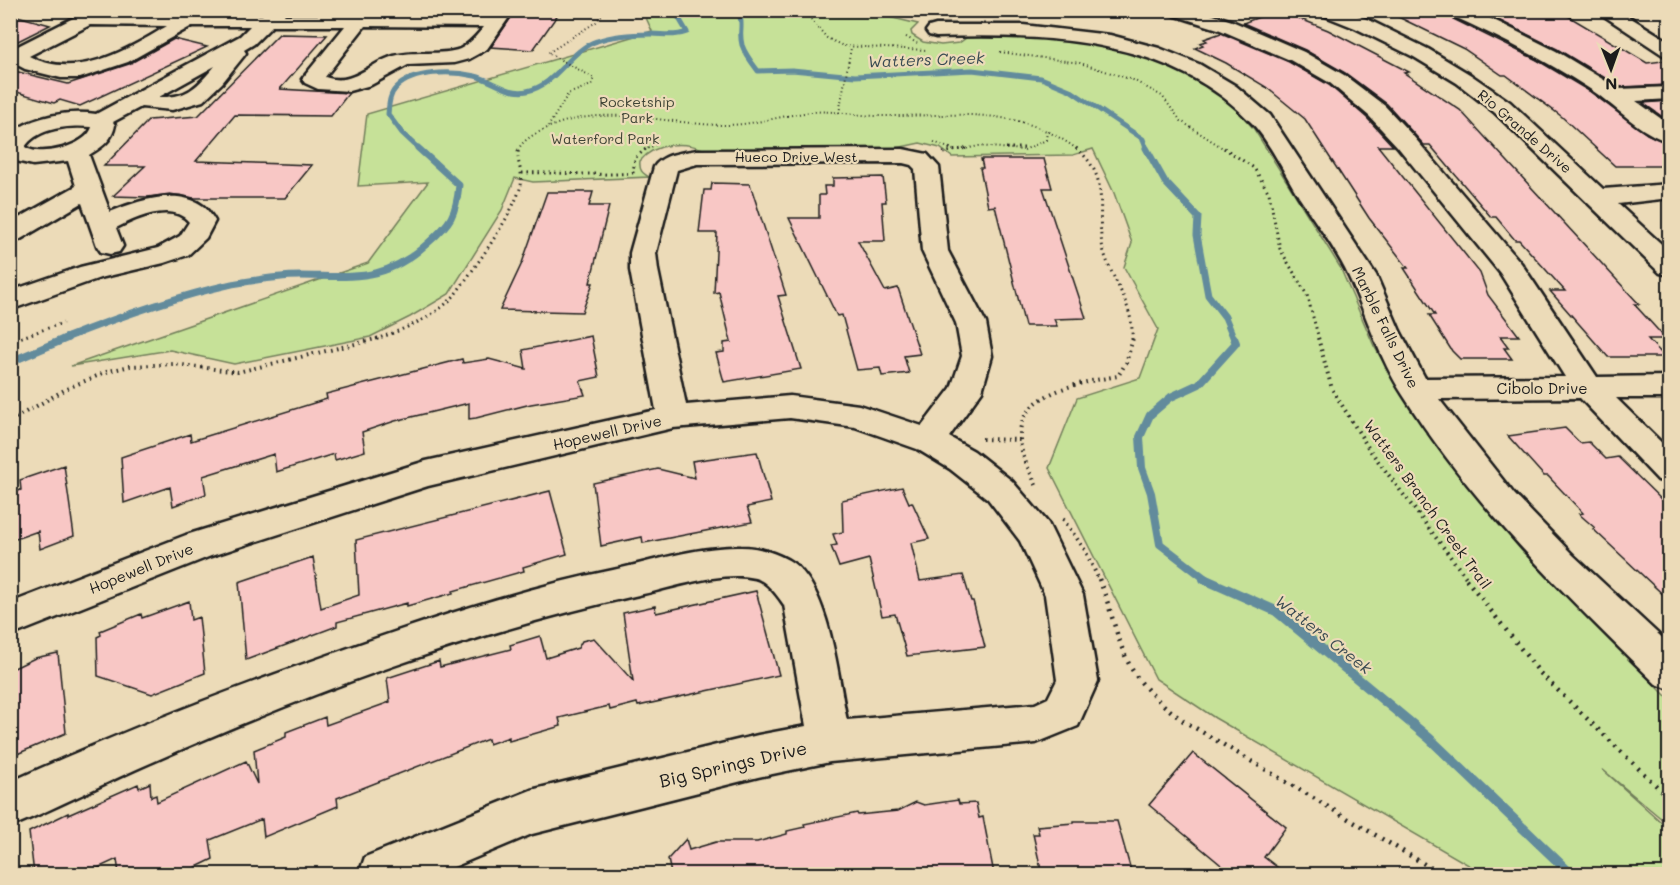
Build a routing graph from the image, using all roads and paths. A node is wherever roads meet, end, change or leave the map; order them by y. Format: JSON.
{"nodes":[{"id":1,"x":606,"y":10,"type":"edge"},
{"id":2,"x":803,"y":10,"type":"edge"},
{"id":3,"x":1327,"y":10,"type":"edge"},
{"id":4,"x":1455,"y":10,"type":"edge"},
{"id":5,"x":1604,"y":10,"type":"edge"},
{"id":6,"x":97,"y":15,"type":"edge"},
{"id":7,"x":149,"y":15,"type":"edge"},
{"id":8,"x":273,"y":15,"type":"edge"},
{"id":9,"x":364,"y":15,"type":"edge"},
{"id":10,"x":192,"y":16,"type":"edge"},
{"id":11,"x":501,"y":16,"type":"edge"},
{"id":12,"x":1191,"y":16,"type":"edge"},
{"id":13,"x":405,"y":20,"type":"junction"},
{"id":14,"x":935,"y":40,"type":"joint"},
{"id":15,"x":851,"y":48,"type":"junction"},
{"id":16,"x":993,"y":51,"type":"dead end"},
{"id":17,"x":1670,"y":51,"type":"edge"},
{"id":18,"x":357,"y":84,"type":"junction"},
{"id":19,"x":1670,"y":93,"type":"edge"},
{"id":20,"x":1614,"y":96,"type":"junction"},
{"id":21,"x":839,"y":113,"type":"junction"},
{"id":22,"x":99,"y":121,"type":"junction"},
{"id":23,"x":10,"y":124,"type":"edge"},
{"id":24,"x":548,"y":128,"type":"junction"},
{"id":25,"x":33,"y":130,"type":"junction"},
{"id":26,"x":1047,"y":131,"type":"junction"},
{"id":27,"x":1670,"y":135,"type":"edge"},
{"id":28,"x":76,"y":151,"type":"junction"},
{"id":29,"x":919,"y":159,"type":"junction"},
{"id":30,"x":17,"y":162,"type":"edge"},
{"id":31,"x":668,"y":167,"type":"junction"},
{"id":32,"x":522,"y":173,"type":"junction"},
{"id":33,"x":89,"y":189,"type":"junction"},
{"id":34,"x":1670,"y":191,"type":"edge"},
{"id":35,"x":1598,"y":197,"type":"junction"},
{"id":36,"x":102,"y":225,"type":"junction"},
{"id":37,"x":10,"y":234,"type":"edge"},
{"id":38,"x":117,"y":265,"type":"junction"},
{"id":39,"x":1670,"y":267,"type":"edge"},
{"id":40,"x":10,"y":301,"type":"edge"},
{"id":41,"x":63,"y":323,"type":"dead end"},
{"id":42,"x":10,"y":342,"type":"edge"},
{"id":43,"x":1670,"y":387,"type":"edge"},
{"id":44,"x":1415,"y":388,"type":"junction"},
{"id":45,"x":1588,"y":388,"type":"junction"},
{"id":46,"x":673,"y":417,"type":"junction"},
{"id":47,"x":10,"y":421,"type":"edge"},
{"id":48,"x":929,"y":441,"type":"junction"},
{"id":49,"x":1670,"y":471,"type":"edge"},
{"id":50,"x":1041,"y":493,"type":"dead end"},
{"id":51,"x":1061,"y":517,"type":"dead end"},
{"id":52,"x":10,"y":620,"type":"edge"},
{"id":53,"x":1670,"y":671,"type":"edge"},
{"id":54,"x":1078,"y":681,"type":"joint"},
{"id":55,"x":830,"y":742,"type":"junction"},
{"id":56,"x":1670,"y":799,"type":"edge"},
{"id":57,"x":10,"y":805,"type":"edge"},
{"id":58,"x":382,"y":874,"type":"edge"},
{"id":59,"x":1441,"y":874,"type":"edge"}],
"edges":[{"from":1,"to":24,"type":"path"},
{"from":2,"to":15,"type":"path"},
{"from":3,"to":35,"type":"street","name":"Rio Grande Drive"},
{"from":4,"to":20,"type":"street"},
{"from":5,"to":17,"type":"street"},
{"from":6,"to":7,"type":"street"},
{"from":6,"to":10,"type":"street"},
{"from":7,"to":10,"type":"street"},
{"from":8,"to":9,"type":"street"},
{"from":8,"to":10,"type":"street"},
{"from":8,"to":22,"type":"street"},
{"from":9,"to":13,"type":"street"},
{"from":9,"to":18,"type":"street"},
{"from":11,"to":13,"type":"street"},
{"from":11,"to":18,"type":"street"},
{"from":12,"to":45,"type":"street"},
{"from":13,"to":18,"type":"street"},
{"from":14,"to":15,"type":"path"},
{"from":14,"to":44,"type":"street","name":"Marble Falls Drive"},
{"from":15,"to":21,"type":"path"},
{"from":16,"to":56,"type":"path","name":"Watters Branch Creek Trail"},
{"from":19,"to":20,"type":"street"},
{"from":20,"to":27,"type":"street"},
{"from":21,"to":24,"type":"path"},
{"from":21,"to":26,"type":"path"},
{"from":22,"to":25,"type":"street"},
{"from":22,"to":28,"type":"street"},
{"from":23,"to":25,"type":"street"},
{"from":24,"to":32,"type":"path"},
{"from":25,"to":30,"type":"street"},
{"from":26,"to":29,"type":"path"},
{"from":26,"to":50,"type":"path"},
{"from":28,"to":30,"type":"street"},
{"from":28,"to":33,"type":"street"},
{"from":29,"to":31,"type":"street","name":"Hueco Drive West"},
{"from":29,"to":48,"type":"street"},
{"from":31,"to":32,"type":"path"},
{"from":31,"to":46,"type":"street"},
{"from":32,"to":47,"type":"path"},
{"from":33,"to":36,"type":"street"},
{"from":33,"to":37,"type":"street"},
{"from":34,"to":35,"type":"street"},
{"from":35,"to":39,"type":"street","name":"Rio Grande Drive"},
{"from":36,"to":38,"type":"street"},
{"from":36,"to":38,"type":"street"},
{"from":38,"to":40,"type":"street"},
{"from":41,"to":42,"type":"path"},
{"from":43,"to":45,"type":"street","name":"Cibolo Drive"},
{"from":44,"to":45,"type":"street","name":"Cibolo Drive"},
{"from":44,"to":53,"type":"street","name":"Marble Falls Drive"},
{"from":45,"to":49,"type":"street"},
{"from":46,"to":48,"type":"street","name":"Hopewell Drive"},
{"from":46,"to":52,"type":"street","name":"Hopewell Drive"},
{"from":48,"to":54,"type":"street","name":"Hopewell Drive"},
{"from":51,"to":59,"type":"path"},
{"from":54,"to":55,"type":"street","name":"Big Springs Drive"},
{"from":55,"to":57,"type":"street"},
{"from":55,"to":58,"type":"street","name":"Big Springs Drive"}]}
